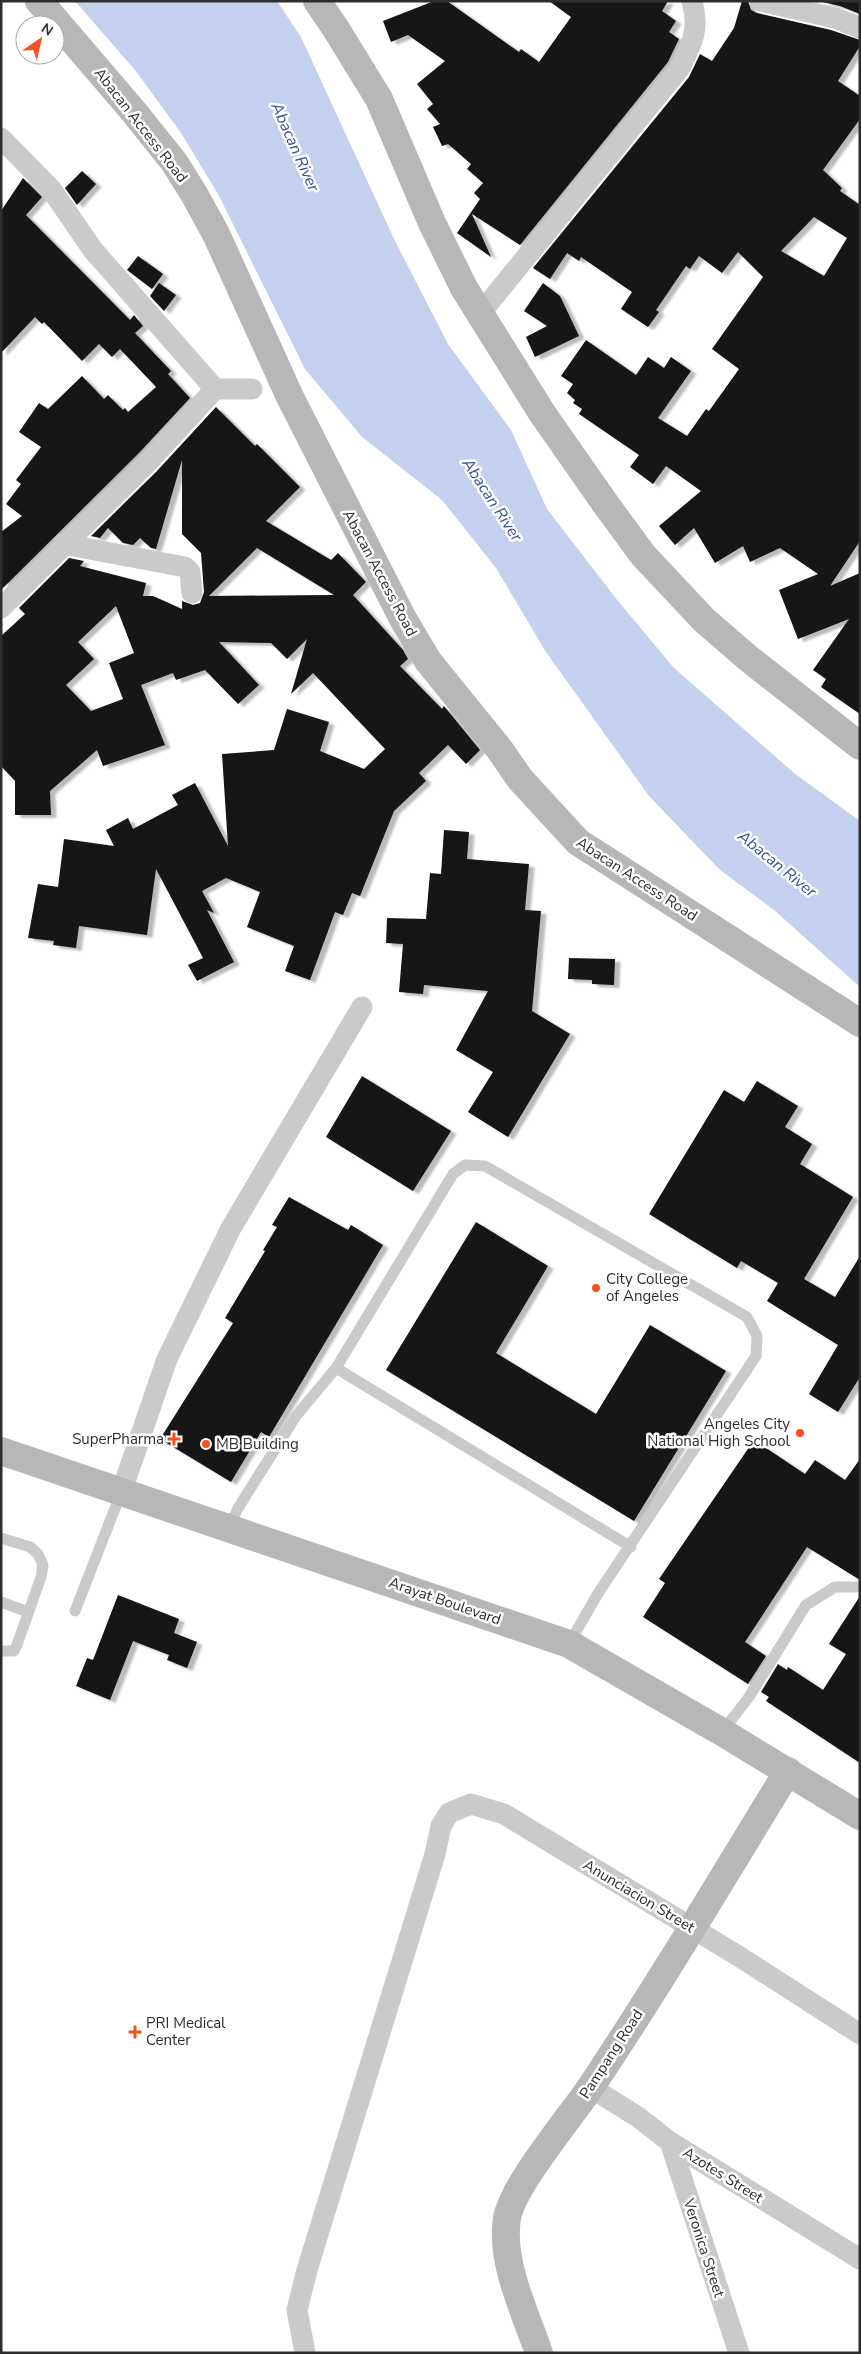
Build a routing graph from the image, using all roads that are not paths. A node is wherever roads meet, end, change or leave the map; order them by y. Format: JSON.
{"nodes":[{"id":1,"x":39,"y":1,"type":"edge"},
{"id":2,"x":317,"y":1,"type":"edge"},
{"id":3,"x":692,"y":1,"type":"edge"},
{"id":4,"x":760,"y":1,"type":"edge"},
{"id":5,"x":860,"y":28,"type":"edge"},
{"id":6,"x":1,"y":138,"type":"edge"},
{"id":7,"x":479,"y":315,"type":"junction"},
{"id":8,"x":215,"y":389,"type":"junction"},
{"id":9,"x":252,"y":389,"type":"dead end"},
{"id":10,"x":63,"y":544,"type":"junction"},
{"id":11,"x":192,"y":593,"type":"dead end"},
{"id":12,"x":1,"y":608,"type":"edge"},
{"id":13,"x":860,"y":746,"type":"edge"},
{"id":14,"x":362,"y":1007,"type":"dead end"},
{"id":15,"x":860,"y":1023,"type":"edge"},
{"id":16,"x":336,"y":1368,"type":"junction"},
{"id":17,"x":1,"y":1451,"type":"edge"},
{"id":18,"x":121,"y":1493,"type":"junction"},
{"id":19,"x":228,"y":1529,"type":"junction"},
{"id":20,"x":1,"y":1538,"type":"edge"},
{"id":21,"x":631,"y":1547,"type":"junction"},
{"id":22,"x":860,"y":1587,"type":"edge"},
{"id":23,"x":1,"y":1602,"type":"edge"},
{"id":24,"x":75,"y":1611,"type":"dead end"},
{"id":25,"x":28,"y":1612,"type":"junction"},
{"id":26,"x":569,"y":1644,"type":"junction"},
{"id":27,"x":1,"y":1651,"type":"edge"},
{"id":28,"x":722,"y":1732,"type":"junction"},
{"id":29,"x":788,"y":1771,"type":"junction"},
{"id":30,"x":860,"y":1816,"type":"edge"},
{"id":31,"x":692,"y":1928,"type":"junction"},
{"id":32,"x":860,"y":2034,"type":"edge"},
{"id":33,"x":590,"y":2087,"type":"junction"},
{"id":34,"x":670,"y":2142,"type":"junction"},
{"id":35,"x":860,"y":2259,"type":"edge"},
{"id":36,"x":305,"y":2353,"type":"edge"},
{"id":37,"x":539,"y":2353,"type":"edge"},
{"id":38,"x":739,"y":2353,"type":"edge"}],
"edges":[{"from":1,"to":15,"type":"street","name":"Abacan Access Road"},
{"from":2,"to":7,"type":"street"},
{"from":3,"to":7,"type":"street"},
{"from":4,"to":5,"type":"street"},
{"from":6,"to":8,"type":"street"},
{"from":7,"to":13,"type":"street"},
{"from":8,"to":9,"type":"street"},
{"from":8,"to":10,"type":"street"},
{"from":10,"to":11,"type":"street"},
{"from":10,"to":12,"type":"street"},
{"from":14,"to":18,"type":"street"},
{"from":16,"to":19,"type":"lane"},
{"from":16,"to":21,"type":"lane"},
{"from":16,"to":21,"type":"lane"},
{"from":17,"to":18,"type":"street","name":"Arayat Boulevard"},
{"from":18,"to":19,"type":"street","name":"Arayat Boulevard"},
{"from":18,"to":24,"type":"lane"},
{"from":19,"to":26,"type":"street","name":"Arayat Boulevard"},
{"from":20,"to":25,"type":"lane"},
{"from":21,"to":26,"type":"lane"},
{"from":22,"to":28,"type":"lane"},
{"from":23,"to":25,"type":"lane"},
{"from":25,"to":27,"type":"lane"},
{"from":26,"to":28,"type":"street","name":"Arayat Boulevard"},
{"from":28,"to":29,"type":"street","name":"Arayat Boulevard"},
{"from":29,"to":30,"type":"street","name":"Arayat Boulevard"},
{"from":29,"to":31,"type":"street","name":"Pampang Road"},
{"from":31,"to":32,"type":"street","name":"Anunciacion Street"},
{"from":31,"to":33,"type":"street","name":"Pampang Road"},
{"from":31,"to":36,"type":"street","name":"Anunciacion Street"},
{"from":33,"to":34,"type":"street","name":"Azotes Street"},
{"from":33,"to":37,"type":"street","name":"Pampang Road"},
{"from":34,"to":35,"type":"street","name":"Azotes Street"},
{"from":34,"to":38,"type":"street","name":"Veronica Street"}]}
